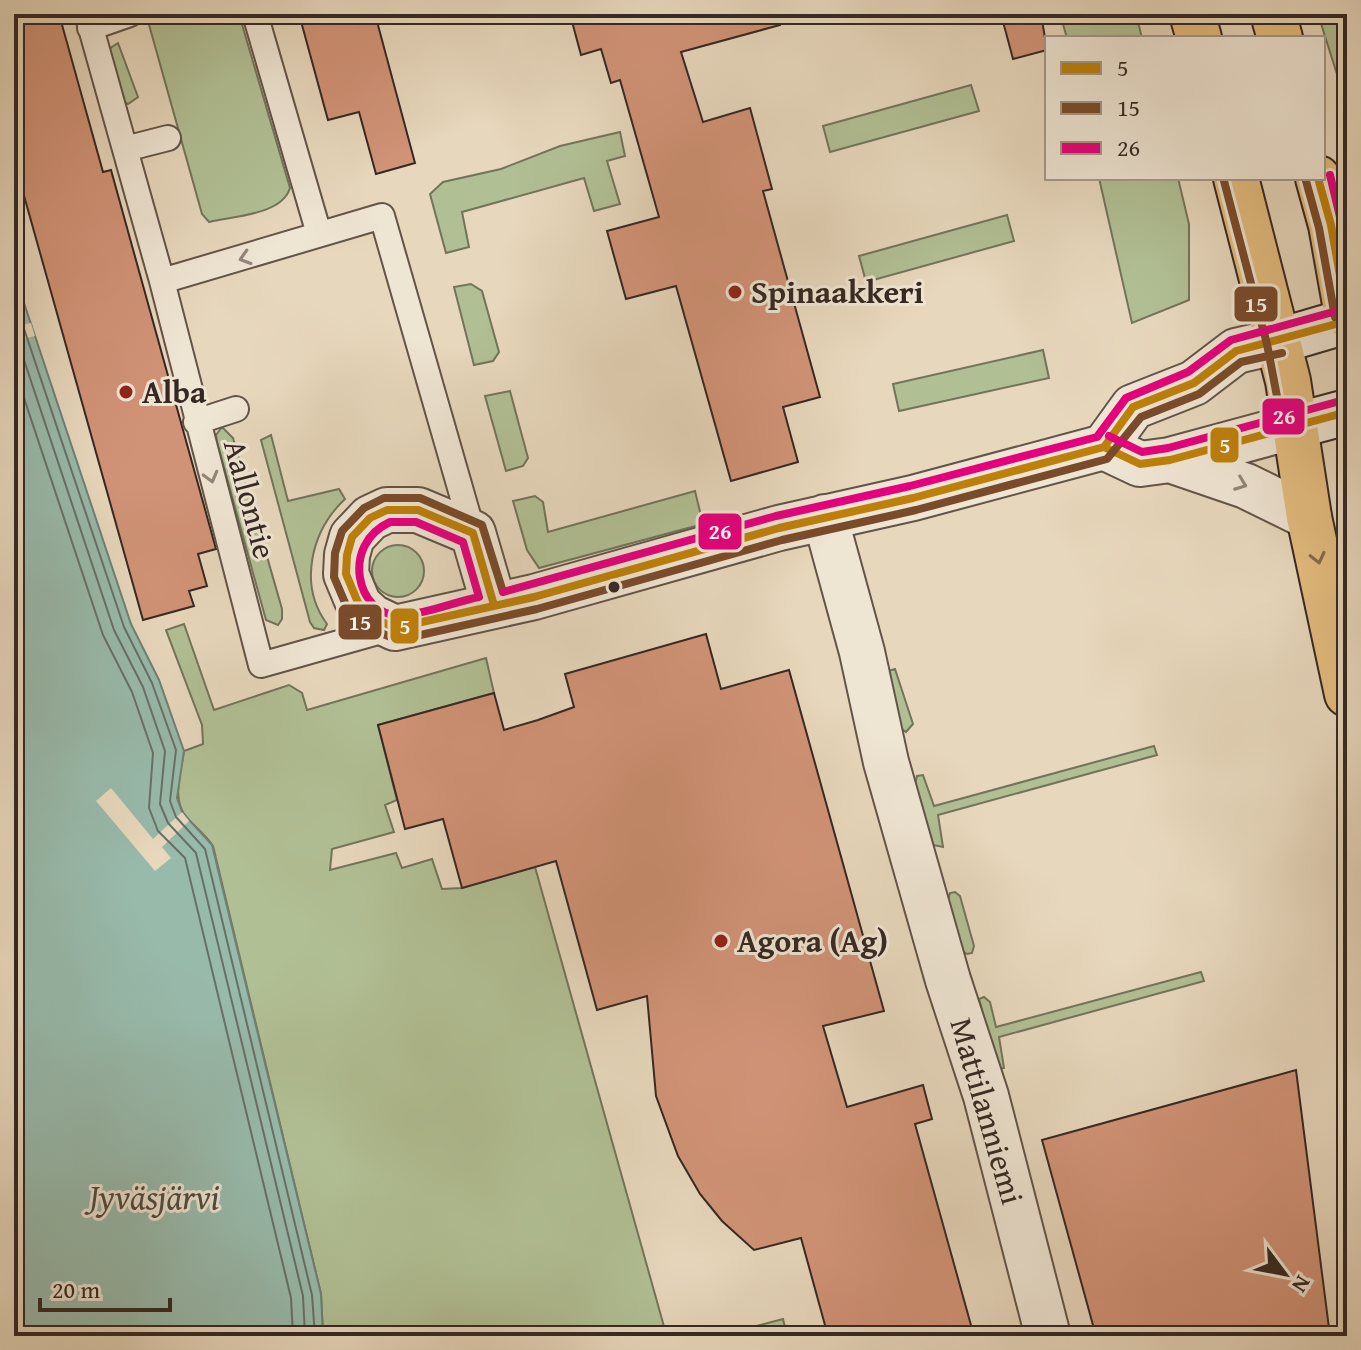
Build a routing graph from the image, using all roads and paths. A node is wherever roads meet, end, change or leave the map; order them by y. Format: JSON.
{"nodes":[{"id":1,"x":130,"y":14,"type":"edge"},
{"id":2,"x":255,"y":14,"type":"edge"},
{"id":3,"x":1192,"y":14,"type":"edge"},
{"id":4,"x":1273,"y":14,"type":"edge"},
{"id":5,"x":88,"y":21,"type":"edge"},
{"id":6,"x":1198,"y":36,"type":"edge"},
{"id":7,"x":1279,"y":36,"type":"edge"},
{"id":8,"x":168,"y":138,"type":"dead end"},
{"id":9,"x":125,"y":149,"type":"junction"},
{"id":10,"x":1237,"y":180,"type":"edge"},
{"id":11,"x":1319,"y":180,"type":"edge"},
{"id":12,"x":319,"y":234,"type":"junction"},
{"id":13,"x":162,"y":281,"type":"junction"},
{"id":14,"x":1347,"y":318,"type":"edge"},
{"id":15,"x":1279,"y":341,"type":"junction"},
{"id":16,"x":236,"y":409,"type":"dead end"},
{"id":17,"x":1347,"y":412,"type":"edge"},
{"id":18,"x":196,"y":422,"type":"junction"},
{"id":19,"x":1295,"y":426,"type":"junction"},
{"id":20,"x":1104,"y":447,"type":"junction"},
{"id":21,"x":1170,"y":460,"type":"junction"},
{"id":22,"x":825,"y":517,"type":"junction"},
{"id":23,"x":1309,"y":517,"type":"junction"},
{"id":24,"x":473,"y":533,"type":"junction"},
{"id":25,"x":494,"y":605,"type":"junction"},
{"id":26,"x":395,"y":628,"type":"junction"},
{"id":27,"x":1347,"y":694,"type":"edge"},
{"id":28,"x":1048,"y":1336,"type":"edge"}],
"edges":[{"from":1,"to":5,"type":"lane"},
{"from":2,"to":12,"type":"lane"},
{"from":3,"to":6,"type":"highway"},
{"from":4,"to":7,"type":"highway"},
{"from":5,"to":9,"type":"lane","name":"Aallontie"},
{"from":8,"to":9,"type":"lane"},
{"from":9,"to":13,"type":"lane","name":"Aallontie"},
{"from":10,"to":15,"type":"highway"},
{"from":11,"to":14,"type":"highway"},
{"from":12,"to":13,"type":"lane","one_way":true},
{"from":12,"to":24,"type":"lane"},
{"from":13,"to":18,"type":"lane","name":"Aallontie"},
{"from":14,"to":15,"type":"street"},
{"from":15,"to":19,"type":"highway"},
{"from":15,"to":20,"type":"street"},
{"from":16,"to":18,"type":"lane"},
{"from":17,"to":19,"type":"street"},
{"from":18,"to":26,"type":"lane","name":"Aallontie","one_way":true},
{"from":19,"to":21,"type":"street"},
{"from":19,"to":23,"type":"highway"},
{"from":20,"to":21,"type":"street"},
{"from":20,"to":22,"type":"street"},
{"from":21,"to":23,"type":"street","one_way":true},
{"from":22,"to":25,"type":"street"},
{"from":22,"to":28,"type":"street","name":"Mattilanniemi"},
{"from":23,"to":27,"type":"highway","one_way":true},
{"from":24,"to":25,"type":"street"},
{"from":24,"to":26,"type":"street"},
{"from":25,"to":26,"type":"street"}]}
